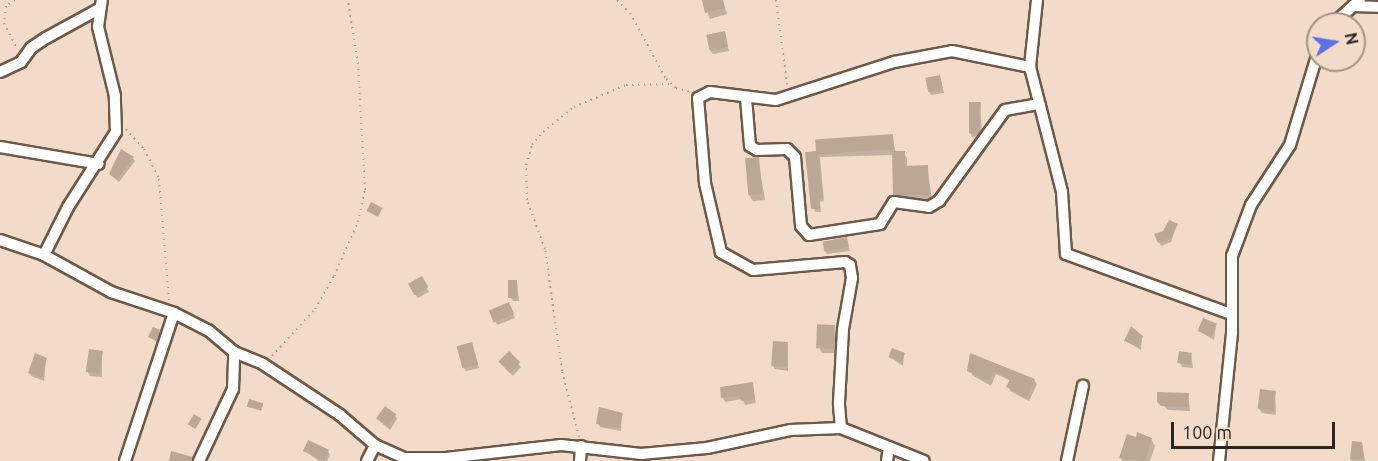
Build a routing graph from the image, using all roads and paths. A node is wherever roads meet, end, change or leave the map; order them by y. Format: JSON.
{"nodes":[{"id":1,"x":15,"y":0,"type":"edge"},
{"id":2,"x":348,"y":0,"type":"edge"},
{"id":3,"x":617,"y":0,"type":"edge"},
{"id":4,"x":776,"y":0,"type":"edge"},
{"id":5,"x":1037,"y":0,"type":"edge"},
{"id":6,"x":1356,"y":3,"type":"edge"},
{"id":7,"x":101,"y":5,"type":"edge"},
{"id":8,"x":1378,"y":7,"type":"edge"},
{"id":9,"x":23,"y":57,"type":"junction"},
{"id":10,"x":1030,"y":67,"type":"junction"},
{"id":11,"x":0,"y":72,"type":"edge"},
{"id":12,"x":1312,"y":72,"type":"edge"},
{"id":13,"x":670,"y":84,"type":"junction"},
{"id":14,"x":700,"y":94,"type":"junction"},
{"id":15,"x":789,"y":96,"type":"junction"},
{"id":16,"x":746,"y":98,"type":"junction"},
{"id":17,"x":1039,"y":105,"type":"junction"},
{"id":18,"x":117,"y":121,"type":"junction"},
{"id":19,"x":0,"y":147,"type":"edge"},
{"id":20,"x":99,"y":164,"type":"junction"},
{"id":21,"x":0,"y":240,"type":"edge"},
{"id":22,"x":44,"y":255,"type":"junction"},
{"id":23,"x":174,"y":313,"type":"junction"},
{"id":24,"x":1231,"y":314,"type":"junction"},
{"id":25,"x":234,"y":352,"type":"junction"},
{"id":26,"x":263,"y":364,"type":"junction"},
{"id":27,"x":1083,"y":386,"type":"dead end"},
{"id":28,"x":841,"y":428,"type":"junction"},
{"id":29,"x":375,"y":445,"type":"junction"},
{"id":30,"x":581,"y":446,"type":"junction"},
{"id":31,"x":889,"y":447,"type":"junction"},
{"id":32,"x":201,"y":460,"type":"edge"},
{"id":33,"x":416,"y":460,"type":"edge"},
{"id":34,"x":125,"y":461,"type":"edge"},
{"id":35,"x":368,"y":461,"type":"edge"},
{"id":36,"x":580,"y":461,"type":"edge"},
{"id":37,"x":887,"y":461,"type":"edge"},
{"id":38,"x":924,"y":461,"type":"edge"},
{"id":39,"x":1067,"y":461,"type":"edge"},
{"id":40,"x":1219,"y":461,"type":"edge"}],
"edges":[{"from":1,"to":9,"type":"path"},
{"from":2,"to":26,"type":"path"},
{"from":3,"to":13,"type":"path"},
{"from":4,"to":15,"type":"path"},
{"from":5,"to":10,"type":"street"},
{"from":6,"to":8,"type":"street"},
{"from":7,"to":9,"type":"street"},
{"from":7,"to":18,"type":"street"},
{"from":9,"to":11,"type":"street"},
{"from":10,"to":15,"type":"street"},
{"from":10,"to":17,"type":"street"},
{"from":12,"to":24,"type":"street"},
{"from":13,"to":14,"type":"path"},
{"from":13,"to":30,"type":"path"},
{"from":14,"to":16,"type":"street"},
{"from":14,"to":28,"type":"street"},
{"from":15,"to":16,"type":"street"},
{"from":16,"to":17,"type":"street"},
{"from":17,"to":24,"type":"street"},
{"from":18,"to":20,"type":"street"},
{"from":18,"to":23,"type":"path"},
{"from":19,"to":20,"type":"street"},
{"from":20,"to":22,"type":"street"},
{"from":21,"to":22,"type":"street"},
{"from":22,"to":23,"type":"street"},
{"from":23,"to":25,"type":"street"},
{"from":23,"to":34,"type":"street"},
{"from":24,"to":40,"type":"street"},
{"from":25,"to":26,"type":"street"},
{"from":25,"to":32,"type":"street"},
{"from":26,"to":29,"type":"street"},
{"from":27,"to":39,"type":"street"},
{"from":28,"to":30,"type":"street"},
{"from":28,"to":31,"type":"street"},
{"from":29,"to":33,"type":"street"},
{"from":29,"to":35,"type":"street"},
{"from":30,"to":33,"type":"street"},
{"from":30,"to":36,"type":"street"},
{"from":31,"to":37,"type":"street"},
{"from":31,"to":38,"type":"street"}]}
